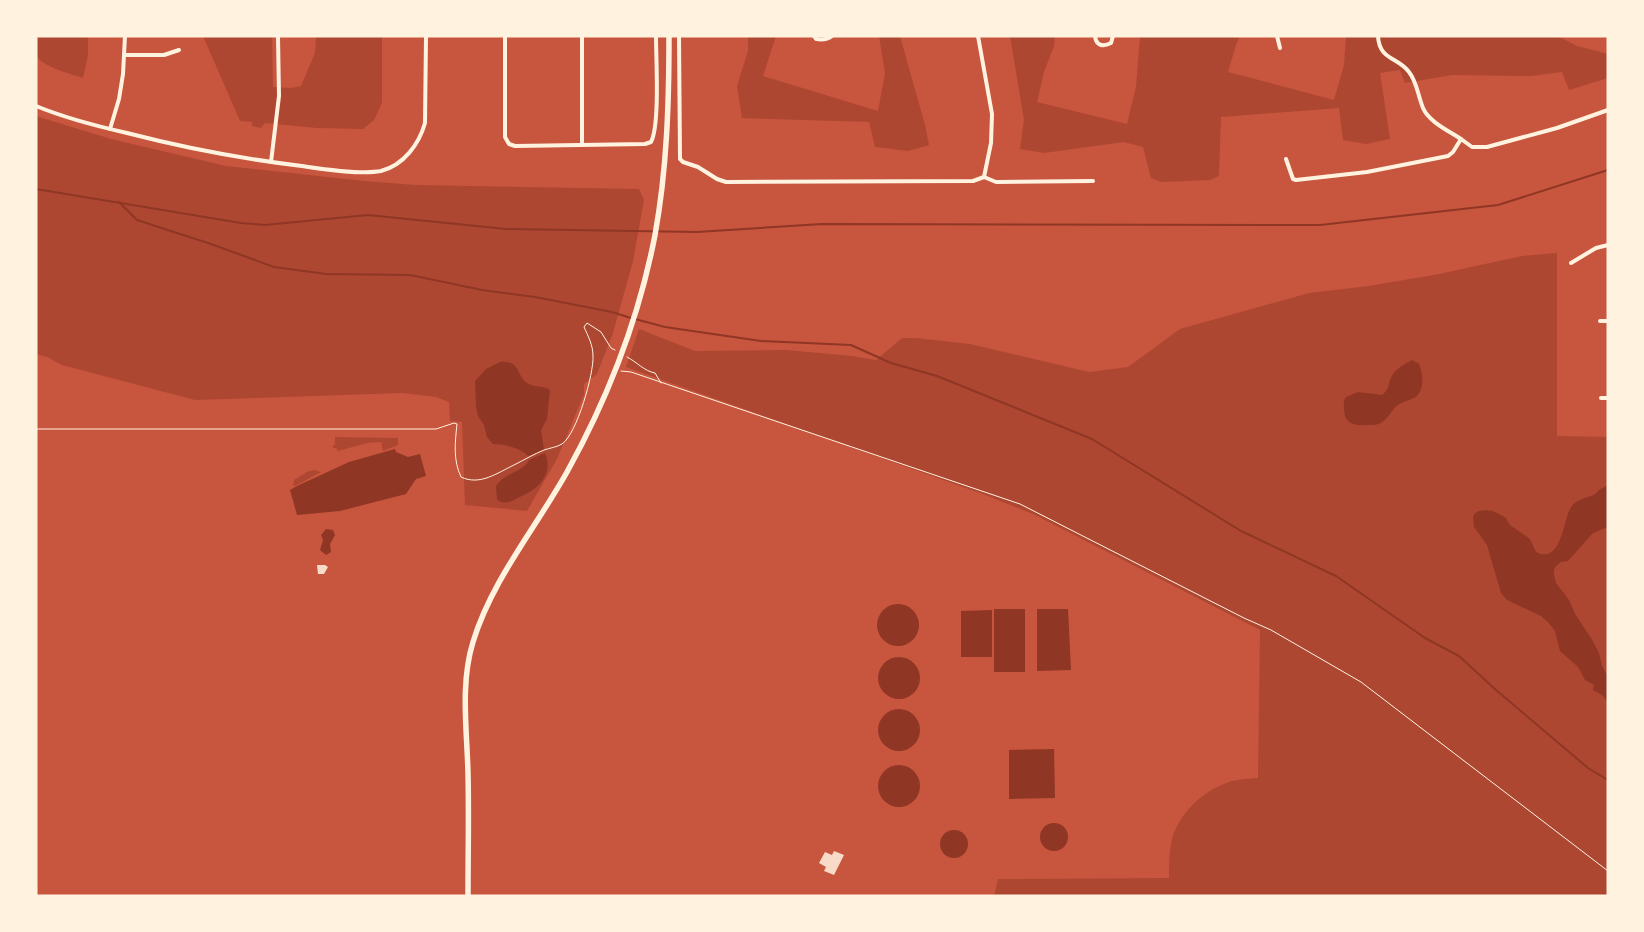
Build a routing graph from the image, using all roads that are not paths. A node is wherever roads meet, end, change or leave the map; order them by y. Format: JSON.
{"nodes":[{"id":1,"x":124,"y":36,"type":"edge"},
{"id":2,"x":278,"y":36,"type":"edge"},
{"id":3,"x":426,"y":36,"type":"edge"},
{"id":4,"x":505,"y":36,"type":"edge"},
{"id":5,"x":582,"y":36,"type":"edge"},
{"id":6,"x":656,"y":36,"type":"edge"},
{"id":7,"x":669,"y":36,"type":"edge"},
{"id":8,"x":679,"y":36,"type":"edge"},
{"id":9,"x":814,"y":36,"type":"edge"},
{"id":10,"x":832,"y":36,"type":"edge"},
{"id":11,"x":978,"y":36,"type":"edge"},
{"id":12,"x":1095,"y":36,"type":"edge"},
{"id":13,"x":1113,"y":36,"type":"edge"},
{"id":14,"x":1277,"y":36,"type":"edge"},
{"id":15,"x":1378,"y":36,"type":"edge"},
{"id":16,"x":1280,"y":48,"type":"dead end"},
{"id":17,"x":179,"y":50,"type":"dead end"},
{"id":18,"x":124,"y":55,"type":"junction"},
{"id":19,"x":36,"y":106,"type":"edge"},
{"id":20,"x":1608,"y":110,"type":"edge"},
{"id":21,"x":110,"y":129,"type":"junction"},
{"id":22,"x":1461,"y":139,"type":"junction"},
{"id":23,"x":582,"y":144,"type":"junction"},
{"id":24,"x":1286,"y":159,"type":"dead end"},
{"id":25,"x":271,"y":162,"type":"junction"},
{"id":26,"x":984,"y":177,"type":"junction"},
{"id":27,"x":1093,"y":181,"type":"dead end"},
{"id":28,"x":1608,"y":245,"type":"edge"},
{"id":29,"x":1571,"y":263,"type":"dead end"},
{"id":30,"x":1600,"y":321,"type":"dead end"},
{"id":31,"x":1608,"y":321,"type":"edge"},
{"id":32,"x":1601,"y":398,"type":"dead end"},
{"id":33,"x":1608,"y":398,"type":"edge"},
{"id":34,"x":468,"y":896,"type":"edge"}],
"edges":[{"from":1,"to":18,"type":"street"},
{"from":2,"to":25,"type":"street"},
{"from":3,"to":25,"type":"street"},
{"from":4,"to":23,"type":"street"},
{"from":5,"to":23,"type":"street"},
{"from":6,"to":23,"type":"street"},
{"from":7,"to":34,"type":"main road"},
{"from":8,"to":26,"type":"street"},
{"from":9,"to":10,"type":"street"},
{"from":11,"to":26,"type":"street"},
{"from":12,"to":13,"type":"street"},
{"from":14,"to":16,"type":"street"},
{"from":15,"to":22,"type":"street"},
{"from":17,"to":18,"type":"street"},
{"from":18,"to":21,"type":"street"},
{"from":19,"to":21,"type":"street"},
{"from":20,"to":22,"type":"street"},
{"from":21,"to":25,"type":"street"},
{"from":22,"to":24,"type":"street"},
{"from":26,"to":27,"type":"street"},
{"from":28,"to":29,"type":"street"},
{"from":30,"to":31,"type":"street"},
{"from":32,"to":33,"type":"street"}]}
